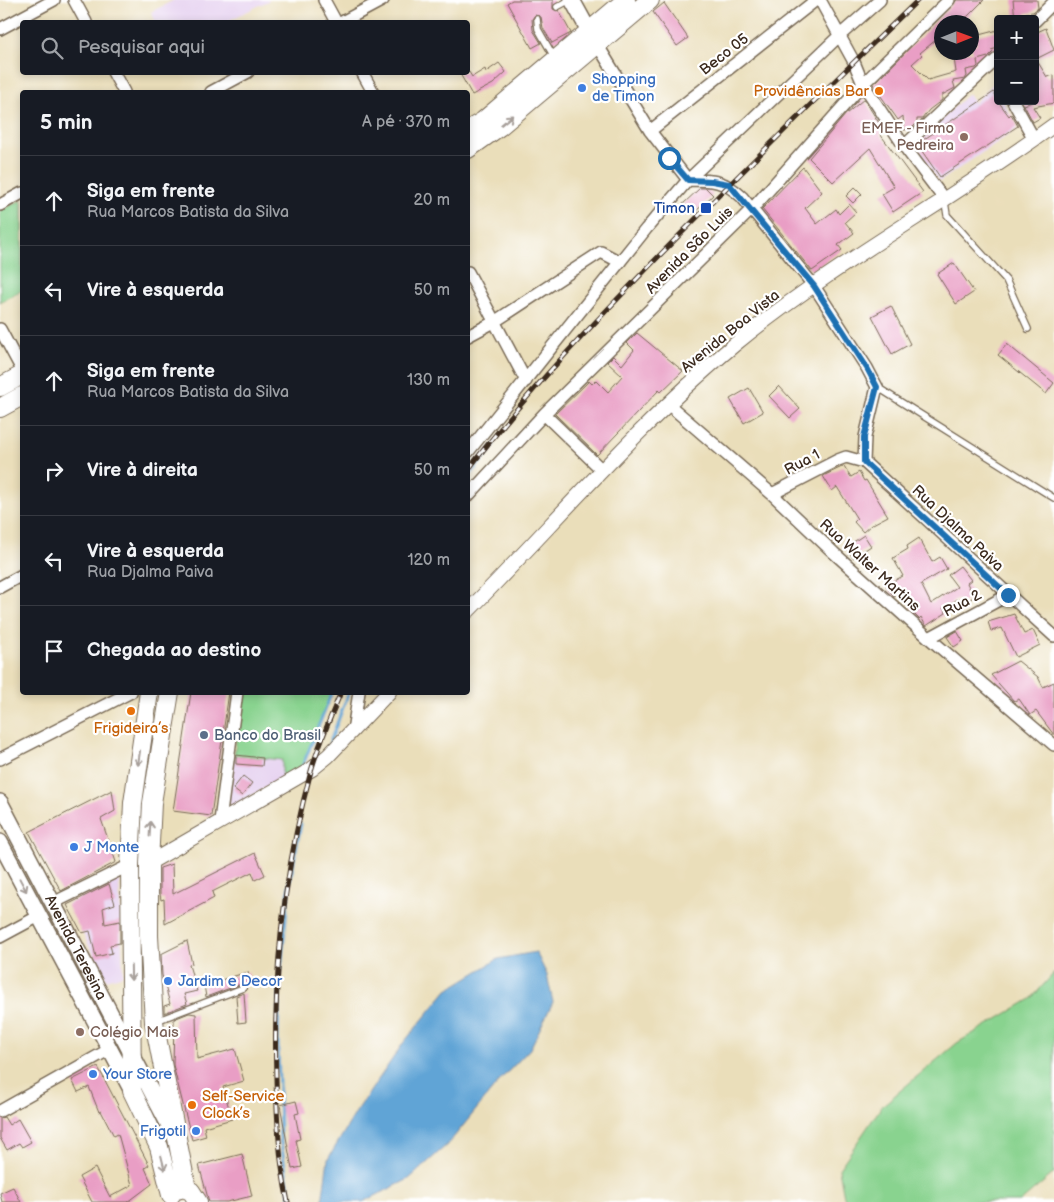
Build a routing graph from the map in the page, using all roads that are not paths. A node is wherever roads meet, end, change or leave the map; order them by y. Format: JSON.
{"nodes":[{"id":1,"x":54,"y":0,"type":"edge"},
{"id":2,"x":74,"y":0,"type":"edge"},
{"id":3,"x":324,"y":0,"type":"edge"},
{"id":4,"x":383,"y":0,"type":"edge"},
{"id":5,"x":571,"y":0,"type":"edge"},
{"id":6,"x":626,"y":0,"type":"edge"},
{"id":7,"x":650,"y":0,"type":"edge"},
{"id":8,"x":816,"y":0,"type":"edge"},
{"id":9,"x":820,"y":0,"type":"edge"},
{"id":10,"x":880,"y":0,"type":"edge"},
{"id":11,"x":949,"y":0,"type":"edge"},
{"id":12,"x":1054,"y":2,"type":"edge"},
{"id":13,"x":557,"y":7,"type":"dead end"},
{"id":14,"x":1039,"y":17,"type":"edge"},
{"id":15,"x":537,"y":19,"type":"dead end"},
{"id":16,"x":85,"y":20,"type":"edge"},
{"id":17,"x":335,"y":20,"type":"edge"},
{"id":18,"x":346,"y":20,"type":"edge"},
{"id":19,"x":0,"y":28,"type":"edge"},
{"id":20,"x":839,"y":36,"type":"junction"},
{"id":21,"x":593,"y":38,"type":"junction"},
{"id":22,"x":555,"y":59,"type":"junction"},
{"id":23,"x":994,"y":68,"type":"edge"},
{"id":24,"x":116,"y":75,"type":"edge"},
{"id":25,"x":242,"y":75,"type":"edge"},
{"id":26,"x":364,"y":75,"type":"edge"},
{"id":27,"x":863,"y":84,"type":"junction"},
{"id":28,"x":123,"y":90,"type":"edge"},
{"id":29,"x":215,"y":90,"type":"edge"},
{"id":30,"x":372,"y":90,"type":"edge"},
{"id":31,"x":1015,"y":105,"type":"edge"},
{"id":32,"x":1054,"y":125,"type":"edge"},
{"id":33,"x":470,"y":129,"type":"edge"},
{"id":34,"x":650,"y":131,"type":"junction"},
{"id":35,"x":1034,"y":139,"type":"junction"},
{"id":36,"x":904,"y":146,"type":"junction"},
{"id":37,"x":470,"y":148,"type":"edge"},
{"id":38,"x":688,"y":180,"type":"junction"},
{"id":39,"x":20,"y":194,"type":"edge"},
{"id":40,"x":944,"y":199,"type":"junction"},
{"id":41,"x":0,"y":205,"type":"edge"},
{"id":42,"x":752,"y":209,"type":"junction"},
{"id":43,"x":620,"y":262,"type":"junction"},
{"id":44,"x":470,"y":276,"type":"edge"},
{"id":45,"x":814,"y":286,"type":"junction"},
{"id":46,"x":494,"y":322,"type":"junction"},
{"id":47,"x":0,"y":329,"type":"edge"},
{"id":48,"x":1028,"y":329,"type":"dead end"},
{"id":49,"x":470,"y":335,"type":"edge"},
{"id":50,"x":20,"y":366,"type":"edge"},
{"id":51,"x":20,"y":376,"type":"edge"},
{"id":52,"x":526,"y":381,"type":"junction"},
{"id":53,"x":0,"y":386,"type":"edge"},
{"id":54,"x":877,"y":387,"type":"junction"},
{"id":55,"x":20,"y":397,"type":"edge"},
{"id":56,"x":668,"y":404,"type":"junction"},
{"id":57,"x":0,"y":408,"type":"edge"},
{"id":58,"x":544,"y":414,"type":"junction"},
{"id":59,"x":470,"y":450,"type":"edge"},
{"id":60,"x":864,"y":462,"type":"junction"},
{"id":61,"x":602,"y":470,"type":"junction"},
{"id":62,"x":470,"y":494,"type":"edge"},
{"id":63,"x":772,"y":494,"type":"junction"},
{"id":64,"x":1054,"y":498,"type":"edge"},
{"id":65,"x":20,"y":576,"type":"edge"},
{"id":66,"x":0,"y":587,"type":"edge"},
{"id":67,"x":1008,"y":595,"type":"junction"},
{"id":68,"x":470,"y":609,"type":"edge"},
{"id":69,"x":1054,"y":636,"type":"edge"},
{"id":70,"x":929,"y":638,"type":"junction"},
{"id":71,"x":125,"y":695,"type":"edge"},
{"id":72,"x":149,"y":695,"type":"edge"},
{"id":73,"x":170,"y":695,"type":"edge"},
{"id":74,"x":237,"y":695,"type":"edge"},
{"id":75,"x":358,"y":695,"type":"edge"},
{"id":76,"x":386,"y":695,"type":"edge"},
{"id":77,"x":353,"y":731,"type":"junction"},
{"id":78,"x":1054,"y":745,"type":"edge"},
{"id":79,"x":0,"y":759,"type":"edge"},
{"id":80,"x":0,"y":802,"type":"edge"},
{"id":81,"x":220,"y":821,"type":"junction"},
{"id":82,"x":0,"y":842,"type":"edge"},
{"id":83,"x":28,"y":856,"type":"junction"},
{"id":84,"x":157,"y":860,"type":"junction"},
{"id":85,"x":130,"y":864,"type":"junction"},
{"id":86,"x":12,"y":865,"type":"junction"},
{"id":87,"x":53,"y":903,"type":"junction"},
{"id":88,"x":39,"y":916,"type":"junction"},
{"id":89,"x":131,"y":936,"type":"junction"},
{"id":90,"x":149,"y":936,"type":"junction"},
{"id":91,"x":0,"y":937,"type":"edge"},
{"id":92,"x":243,"y":988,"type":"dead end"},
{"id":93,"x":154,"y":1022,"type":"junction"},
{"id":94,"x":110,"y":1049,"type":"junction"},
{"id":95,"x":132,"y":1053,"type":"junction"},
{"id":96,"x":132,"y":1091,"type":"junction"},
{"id":97,"x":0,"y":1111,"type":"edge"},
{"id":98,"x":179,"y":1146,"type":"junction"},
{"id":99,"x":193,"y":1195,"type":"edge"},
{"id":100,"x":169,"y":1198,"type":"edge"}],
"edges":[{"from":1,"to":19,"type":"street"},
{"from":2,"to":16,"type":"street"},
{"from":3,"to":17,"type":"street"},
{"from":4,"to":18,"type":"street"},
{"from":5,"to":13,"type":"lane"},
{"from":5,"to":21,"type":"main road"},
{"from":6,"to":21,"type":"main road"},
{"from":7,"to":21,"type":"main road"},
{"from":8,"to":34,"type":"street","name":"Beco 05"},
{"from":9,"to":20,"type":"street"},
{"from":10,"to":20,"type":"street"},
{"from":11,"to":27,"type":"street","name":"Avenida São Luis"},
{"from":12,"to":14,"type":"street"},
{"from":15,"to":22,"type":"lane"},
{"from":20,"to":27,"type":"street"},
{"from":20,"to":38,"type":"street"},
{"from":21,"to":22,"type":"main road"},
{"from":21,"to":34,"type":"street"},
{"from":37,"to":21,"type":"main road","one_way":true},
{"from":22,"to":33,"type":"main road"},
{"from":23,"to":36,"type":"street"},
{"from":24,"to":28,"type":"street"},
{"from":25,"to":29,"type":"street"},
{"from":26,"to":30,"type":"street"},
{"from":27,"to":36,"type":"street"},
{"from":27,"to":42,"type":"street","name":"Avenida São Luis"},
{"from":31,"to":35,"type":"street"},
{"from":32,"to":35,"type":"street","name":"Avenida Boa Vista"},
{"from":34,"to":38,"type":"street"},
{"from":35,"to":40,"type":"street","name":"Avenida Boa Vista"},
{"from":36,"to":40,"type":"street"},
{"from":38,"to":42,"type":"street"},
{"from":38,"to":43,"type":"street"},
{"from":39,"to":41,"type":"street"},
{"from":40,"to":45,"type":"street","name":"Avenida Boa Vista"},
{"from":40,"to":48,"type":"lane"},
{"from":42,"to":45,"type":"street"},
{"from":42,"to":58,"type":"street","name":"Avenida São Luis"},
{"from":43,"to":46,"type":"street"},
{"from":43,"to":52,"type":"street"},
{"from":44,"to":46,"type":"street"},
{"from":45,"to":54,"type":"street"},
{"from":45,"to":56,"type":"street","name":"Avenida Boa Vista"},
{"from":46,"to":49,"type":"street"},
{"from":46,"to":52,"type":"street"},
{"from":47,"to":50,"type":"street"},
{"from":51,"to":53,"type":"main road"},
{"from":52,"to":59,"type":"street"},
{"from":54,"to":60,"type":"street"},
{"from":54,"to":64,"type":"lane"},
{"from":55,"to":57,"type":"main road"},
{"from":56,"to":61,"type":"street","name":"Avenida Boa Vista"},
{"from":56,"to":63,"type":"street","name":"Rua Walter Martins"},
{"from":58,"to":61,"type":"street"},
{"from":58,"to":62,"type":"street","name":"Avenida São Luis"},
{"from":60,"to":63,"type":"street","name":"Rua 1"},
{"from":60,"to":67,"type":"street","name":"Rua Djalma Paiva"},
{"from":61,"to":68,"type":"street","name":"Avenida Boa Vista"},
{"from":63,"to":70,"type":"street","name":"Rua Walter Martins"},
{"from":65,"to":66,"type":"street"},
{"from":67,"to":69,"type":"street","name":"Rua Djalma Paiva"},
{"from":67,"to":70,"type":"street","name":"Rua 2"},
{"from":70,"to":78,"type":"street","name":"Rua Walter Martins"},
{"from":71,"to":79,"type":"street"},
{"from":72,"to":85,"type":"main road","one_way":true},
{"from":84,"to":73,"type":"main road","one_way":true},
{"from":74,"to":81,"type":"street"},
{"from":75,"to":77,"type":"street"},
{"from":76,"to":77,"type":"street"},
{"from":77,"to":81,"type":"street"},
{"from":80,"to":83,"type":"main road","name":"Avenida Teresina"},
{"from":81,"to":84,"type":"street"},
{"from":82,"to":86,"type":"main road","name":"Avenida Teresina"},
{"from":83,"to":86,"type":"main road"},
{"from":83,"to":87,"type":"main road","name":"Avenida Teresina"},
{"from":84,"to":90,"type":"main road"},
{"from":85,"to":87,"type":"street"},
{"from":85,"to":89,"type":"main road"},
{"from":86,"to":88,"type":"main road","name":"Avenida Teresina","one_way":true},
{"from":87,"to":95,"type":"main road","name":"Avenida Teresina"},
{"from":88,"to":91,"type":"street"},
{"from":88,"to":94,"type":"main road","name":"Avenida Teresina"},
{"from":89,"to":90,"type":"main road"},
{"from":89,"to":95,"type":"main road","one_way":true},
{"from":90,"to":93,"type":"main road"},
{"from":92,"to":93,"type":"lane"},
{"from":93,"to":98,"type":"main road"},
{"from":94,"to":96,"type":"main road","name":"Avenida Teresina"},
{"from":94,"to":97,"type":"street"},
{"from":95,"to":96,"type":"main road"},
{"from":95,"to":98,"type":"main road","name":"Avenida Teresina"},
{"from":96,"to":100,"type":"main road","one_way":true},
{"from":98,"to":99,"type":"main road"},
{"from":99,"to":100,"type":"main road"}]}
